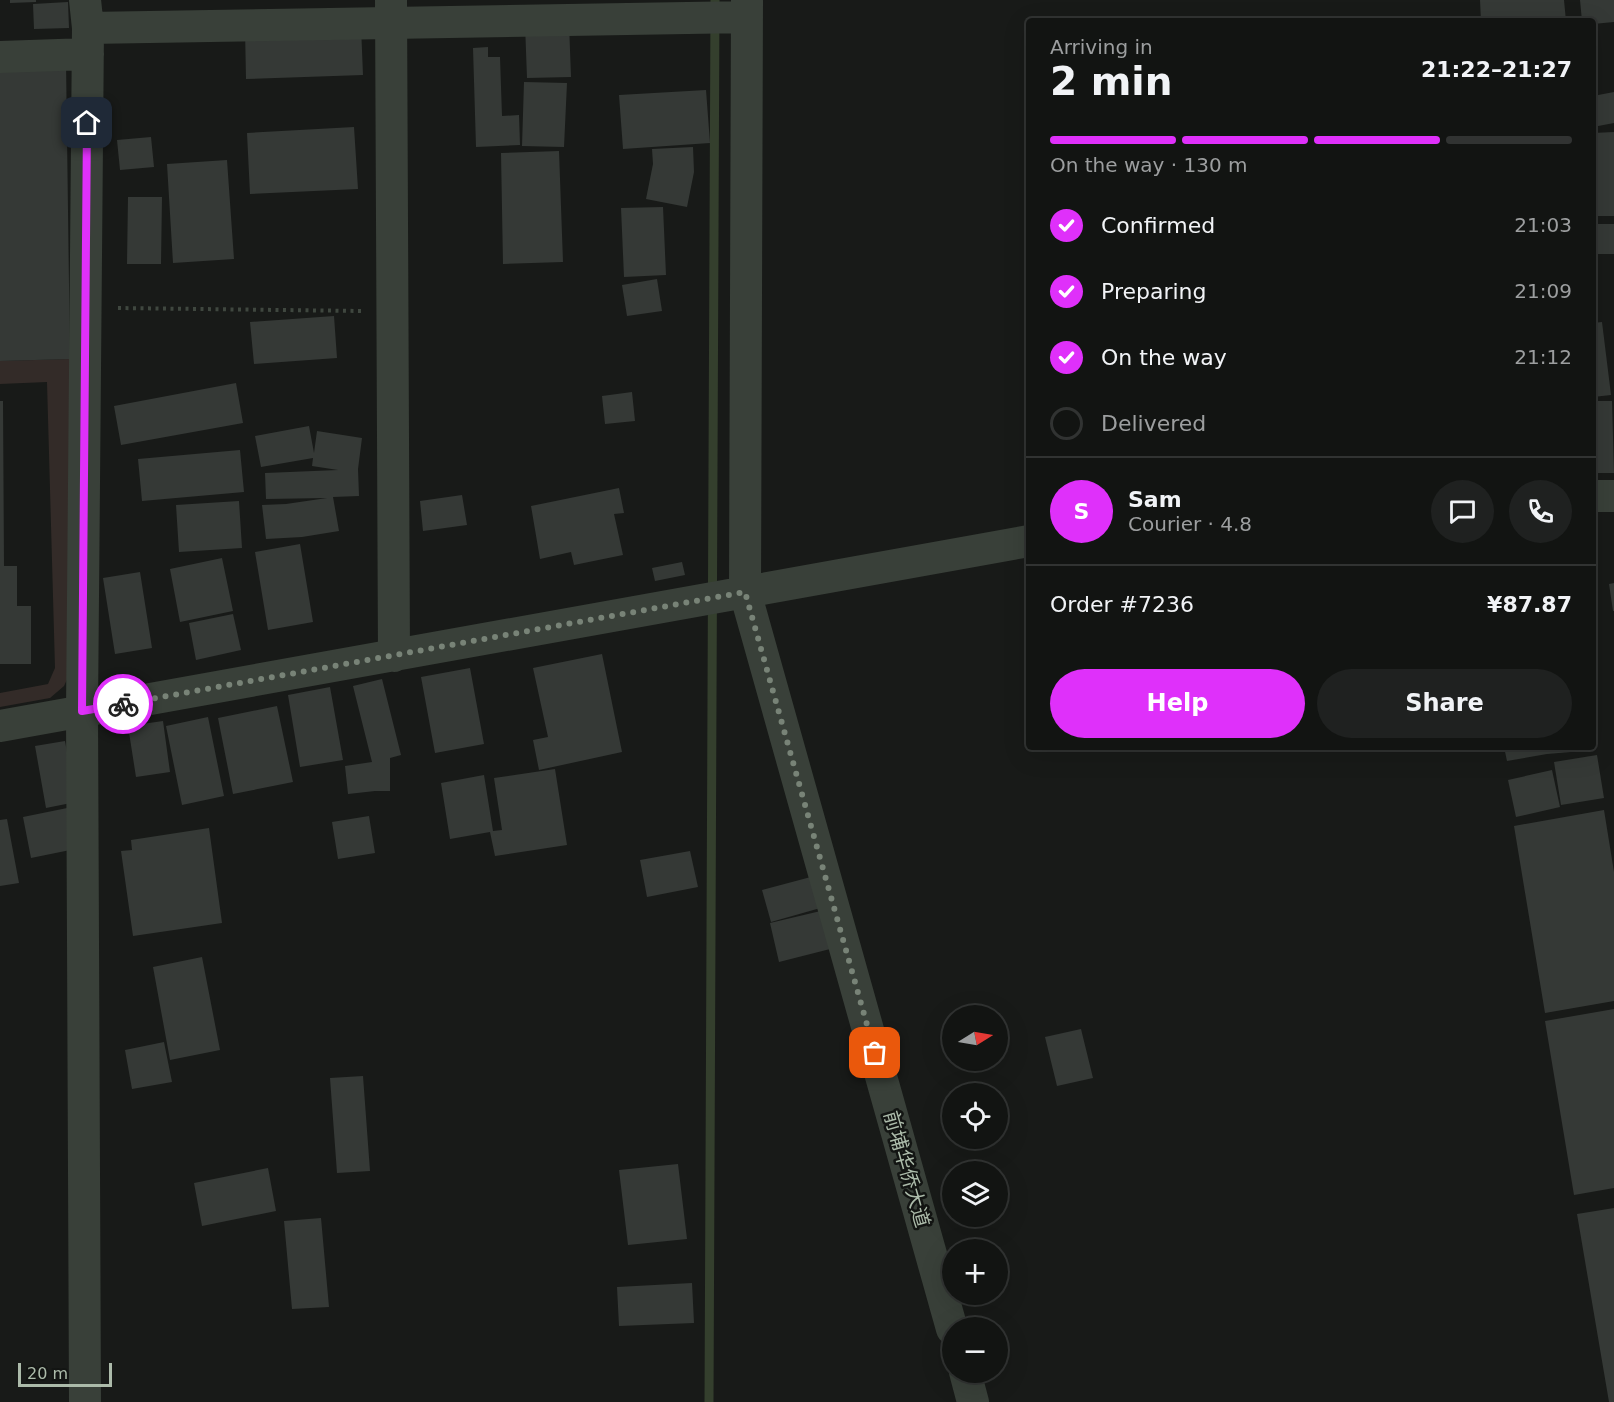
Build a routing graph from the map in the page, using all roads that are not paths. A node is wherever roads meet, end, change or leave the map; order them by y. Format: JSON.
{"nodes":[{"id":1,"x":392,"y":11,"type":"edge"},
{"id":2,"x":731,"y":13,"type":"edge"},
{"id":3,"x":87,"y":27,"type":"edge"},
{"id":4,"x":0,"y":57,"type":"edge"},
{"id":5,"x":1596,"y":496,"type":"edge"},
{"id":6,"x":1614,"y":496,"type":"edge"},
{"id":7,"x":1026,"y":542,"type":"edge"},
{"id":8,"x":723,"y":597,"type":"junction"},
{"id":9,"x":394,"y":656,"type":"junction"},
{"id":10,"x":82,"y":711,"type":"junction"},
{"id":11,"x":0,"y":726,"type":"edge"},
{"id":12,"x":948,"y":1317,"type":"edge"},
{"id":13,"x":968,"y":1383,"type":"edge"},
{"id":14,"x":84,"y":1402,"type":"edge"},
{"id":15,"x":973,"y":1402,"type":"edge"}],
"edges":[{"from":1,"to":2,"type":"street"},
{"from":1,"to":3,"type":"street"},
{"from":1,"to":9,"type":"street"},
{"from":2,"to":8,"type":"street","name":"前埔华侨大道"},
{"from":3,"to":4,"type":"street"},
{"from":3,"to":10,"type":"street"},
{"from":5,"to":6,"type":"street"},
{"from":7,"to":8,"type":"street"},
{"from":8,"to":9,"type":"street"},
{"from":8,"to":12,"type":"street","name":"前埔华侨大道"},
{"from":9,"to":10,"type":"street"},
{"from":10,"to":11,"type":"street"},
{"from":10,"to":14,"type":"street"},
{"from":13,"to":15,"type":"street"}]}
